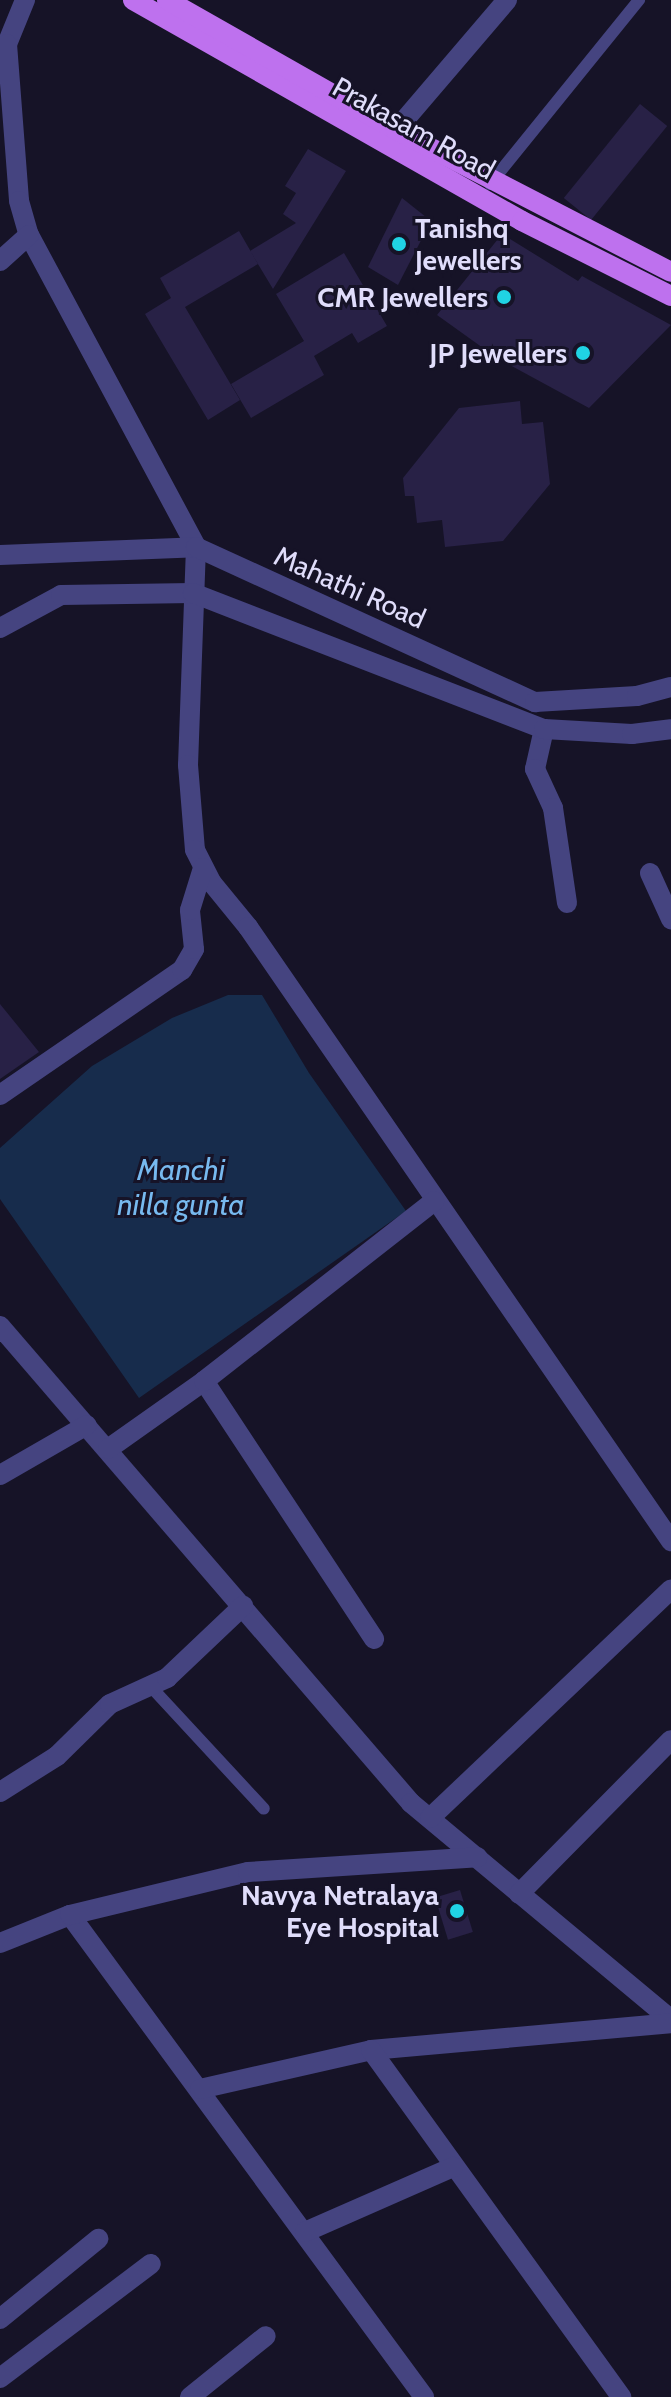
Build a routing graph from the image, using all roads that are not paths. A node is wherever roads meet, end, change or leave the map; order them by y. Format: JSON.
{"nodes":[{"id":1,"x":25,"y":0,"type":"edge"},
{"id":2,"x":133,"y":0,"type":"edge"},
{"id":3,"x":167,"y":0,"type":"edge"},
{"id":4,"x":507,"y":0,"type":"edge"},
{"id":5,"x":639,"y":0,"type":"edge"},
{"id":6,"x":396,"y":130,"type":"junction"},
{"id":7,"x":493,"y":180,"type":"junction"},
{"id":8,"x":0,"y":191,"type":"edge"},
{"id":9,"x":479,"y":197,"type":"junction"},
{"id":10,"x":19,"y":201,"type":"junction"},
{"id":11,"x":29,"y":235,"type":"junction"},
{"id":12,"x":0,"y":261,"type":"edge"},
{"id":13,"x":671,"y":272,"type":"edge"},
{"id":14,"x":671,"y":296,"type":"edge"},
{"id":15,"x":196,"y":547,"type":"junction"},
{"id":16,"x":0,"y":555,"type":"edge"},
{"id":17,"x":193,"y":593,"type":"junction"},
{"id":18,"x":0,"y":628,"type":"edge"},
{"id":19,"x":671,"y":687,"type":"edge"},
{"id":20,"x":544,"y":729,"type":"junction"},
{"id":21,"x":671,"y":729,"type":"edge"},
{"id":22,"x":203,"y":868,"type":"junction"},
{"id":23,"x":650,"y":873,"type":"dead end"},
{"id":24,"x":567,"y":903,"type":"dead end"},
{"id":25,"x":671,"y":919,"type":"edge"},
{"id":26,"x":0,"y":1095,"type":"edge"},
{"id":27,"x":434,"y":1201,"type":"junction"},
{"id":28,"x":0,"y":1326,"type":"edge"},
{"id":29,"x":204,"y":1381,"type":"junction"},
{"id":30,"x":87,"y":1425,"type":"junction"},
{"id":31,"x":108,"y":1449,"type":"junction"},
{"id":32,"x":0,"y":1475,"type":"edge"},
{"id":33,"x":671,"y":1541,"type":"edge"},
{"id":34,"x":671,"y":1589,"type":"edge"},
{"id":35,"x":243,"y":1606,"type":"junction"},
{"id":36,"x":374,"y":1639,"type":"dead end"},
{"id":37,"x":153,"y":1689,"type":"junction"},
{"id":38,"x":671,"y":1740,"type":"edge"},
{"id":39,"x":0,"y":1792,"type":"edge"},
{"id":40,"x":264,"y":1809,"type":"dead end"},
{"id":41,"x":430,"y":1818,"type":"junction"},
{"id":42,"x":478,"y":1857,"type":"junction"},
{"id":43,"x":519,"y":1894,"type":"junction"},
{"id":44,"x":70,"y":1915,"type":"junction"},
{"id":45,"x":0,"y":1943,"type":"edge"},
{"id":46,"x":671,"y":2022,"type":"edge"},
{"id":47,"x":371,"y":2050,"type":"junction"},
{"id":48,"x":200,"y":2089,"type":"junction"},
{"id":49,"x":453,"y":2167,"type":"junction"},
{"id":50,"x":305,"y":2232,"type":"junction"},
{"id":51,"x":98,"y":2239,"type":"dead end"},
{"id":52,"x":151,"y":2264,"type":"dead end"},
{"id":53,"x":0,"y":2319,"type":"edge"},
{"id":54,"x":266,"y":2336,"type":"dead end"},
{"id":55,"x":0,"y":2378,"type":"edge"},
{"id":56,"x":190,"y":2397,"type":"edge"},
{"id":57,"x":424,"y":2397,"type":"edge"},
{"id":58,"x":621,"y":2397,"type":"edge"}],
"edges":[{"from":1,"to":10,"type":"street"},
{"from":2,"to":9,"type":"main road","name":"Prakasam Road"},
{"from":3,"to":6,"type":"main road","name":"Prakasam Road"},
{"from":4,"to":6,"type":"street"},
{"from":5,"to":7,"type":"lane"},
{"from":6,"to":7,"type":"main road","name":"Prakasam Road"},
{"from":7,"to":9,"type":"lane"},
{"from":7,"to":13,"type":"main road","name":"Prakasam Road"},
{"from":8,"to":10,"type":"street"},
{"from":9,"to":14,"type":"main road","name":"Prakasam Road"},
{"from":10,"to":11,"type":"street"},
{"from":11,"to":12,"type":"street"},
{"from":11,"to":15,"type":"street"},
{"from":15,"to":16,"type":"street","name":"Mahathi Road"},
{"from":15,"to":17,"type":"street"},
{"from":15,"to":19,"type":"street","name":"Mahathi Road"},
{"from":17,"to":18,"type":"street","name":"Mahathi Road"},
{"from":17,"to":20,"type":"street","name":"Mahathi Road"},
{"from":17,"to":22,"type":"street"},
{"from":20,"to":21,"type":"street","name":"Mahathi Road"},
{"from":20,"to":24,"type":"street"},
{"from":22,"to":26,"type":"street"},
{"from":22,"to":27,"type":"street"},
{"from":23,"to":25,"type":"street"},
{"from":27,"to":29,"type":"street"},
{"from":27,"to":33,"type":"street"},
{"from":28,"to":30,"type":"street"},
{"from":29,"to":31,"type":"street"},
{"from":29,"to":36,"type":"street"},
{"from":30,"to":31,"type":"street"},
{"from":30,"to":32,"type":"street"},
{"from":31,"to":35,"type":"street"},
{"from":34,"to":41,"type":"street"},
{"from":35,"to":37,"type":"street"},
{"from":35,"to":41,"type":"street"},
{"from":37,"to":39,"type":"street"},
{"from":37,"to":40,"type":"lane"},
{"from":38,"to":43,"type":"street"},
{"from":41,"to":42,"type":"street"},
{"from":42,"to":43,"type":"street"},
{"from":42,"to":44,"type":"street"},
{"from":43,"to":46,"type":"street"},
{"from":44,"to":45,"type":"street"},
{"from":44,"to":48,"type":"street"},
{"from":46,"to":47,"type":"street"},
{"from":47,"to":48,"type":"street"},
{"from":47,"to":49,"type":"street"},
{"from":48,"to":50,"type":"street"},
{"from":49,"to":50,"type":"street"},
{"from":49,"to":58,"type":"street"},
{"from":50,"to":57,"type":"street"},
{"from":51,"to":53,"type":"street"},
{"from":52,"to":55,"type":"street"},
{"from":54,"to":56,"type":"street"}]}
